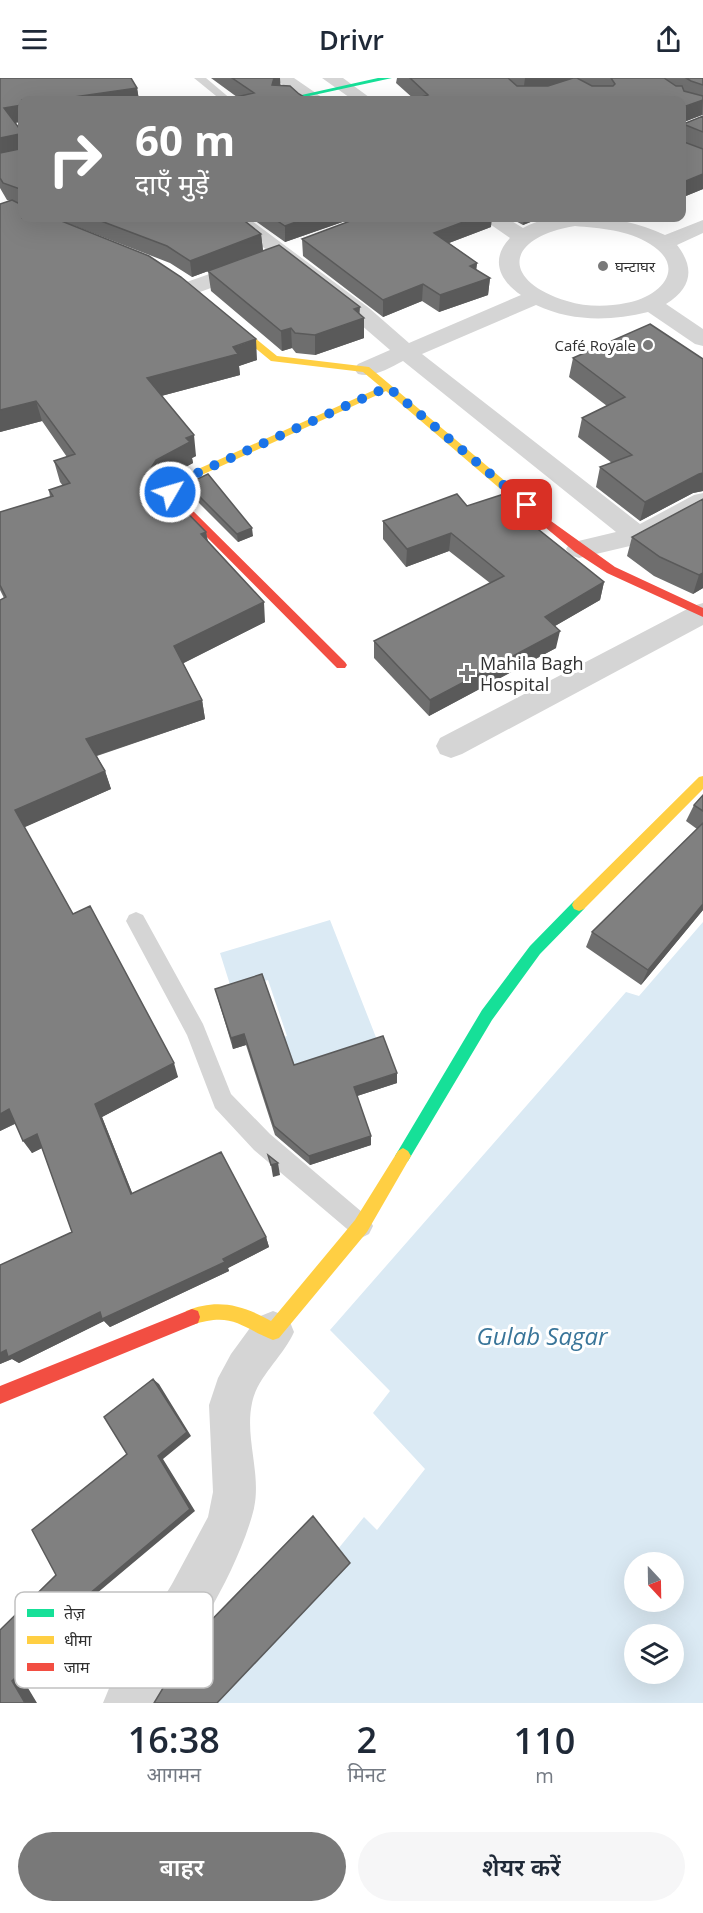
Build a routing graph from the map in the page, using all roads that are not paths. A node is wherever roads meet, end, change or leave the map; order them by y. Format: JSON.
{"nodes":[{"id":1,"x":199,"y":78,"type":"edge"},
{"id":2,"x":282,"y":78,"type":"edge"},
{"id":3,"x":388,"y":78,"type":"edge"},
{"id":4,"x":338,"y":82,"type":"edge"},
{"id":5,"x":222,"y":96,"type":"edge"},
{"id":6,"x":310,"y":96,"type":"edge"},
{"id":7,"x":316,"y":96,"type":"edge"},
{"id":8,"x":358,"y":96,"type":"edge"},
{"id":9,"x":243,"y":222,"type":"edge"},
{"id":10,"x":500,"y":222,"type":"edge"},
{"id":11,"x":540,"y":222,"type":"edge"},
{"id":12,"x":603,"y":222,"type":"edge"},
{"id":13,"x":703,"y":226,"type":"edge"},
{"id":14,"x":523,"y":237,"type":"junction"},
{"id":15,"x":663,"y":243,"type":"junction"},
{"id":16,"x":293,"y":249,"type":"junction"},
{"id":17,"x":195,"y":294,"type":"joint"},
{"id":18,"x":536,"y":297,"type":"junction"},
{"id":19,"x":651,"y":304,"type":"junction"},
{"id":20,"x":703,"y":339,"type":"edge"},
{"id":21,"x":407,"y":353,"type":"junction"},
{"id":22,"x":366,"y":369,"type":"junction"},
{"id":23,"x":388,"y":387,"type":"junction"},
{"id":24,"x":703,"y":501,"type":"edge"},
{"id":25,"x":638,"y":536,"type":"junction"},
{"id":26,"x":579,"y":549,"type":"junction"},
{"id":27,"x":703,"y":613,"type":"edge"},
{"id":28,"x":341,"y":664,"type":"dead end"},
{"id":29,"x":451,"y":746,"type":"dead end"},
{"id":30,"x":703,"y":781,"type":"edge"},
{"id":31,"x":136,"y":921,"type":"dead end"},
{"id":32,"x":361,"y":1226,"type":"junction"},
{"id":33,"x":273,"y":1332,"type":"junction"},
{"id":34,"x":0,"y":1395,"type":"edge"},
{"id":35,"x":193,"y":1592,"type":"edge"},
{"id":36,"x":136,"y":1688,"type":"edge"},
{"id":37,"x":127,"y":1703,"type":"edge"}],
"edges":[{"from":1,"to":5,"type":"lane"},
{"from":2,"to":6,"type":"street"},
{"from":3,"to":4,"type":"street"},
{"from":4,"to":7,"type":"street"},
{"from":4,"to":8,"type":"street"},
{"from":9,"to":16,"type":"street"},
{"from":10,"to":14,"type":"street"},
{"from":11,"to":14,"type":"street"},
{"from":12,"to":15,"type":"street"},
{"from":13,"to":15,"type":"street"},
{"from":14,"to":18,"type":"street"},
{"from":15,"to":19,"type":"street"},
{"from":16,"to":17,"type":"street"},
{"from":16,"to":21,"type":"street"},
{"from":17,"to":22,"type":"street"},
{"from":18,"to":19,"type":"street"},
{"from":18,"to":21,"type":"street"},
{"from":19,"to":20,"type":"street"},
{"from":21,"to":22,"type":"street"},
{"from":21,"to":25,"type":"street"},
{"from":22,"to":23,"type":"street"},
{"from":23,"to":26,"type":"street"},
{"from":23,"to":28,"type":"street"},
{"from":24,"to":25,"type":"street"},
{"from":25,"to":26,"type":"street"},
{"from":26,"to":27,"type":"street"},
{"from":27,"to":29,"type":"street"},
{"from":30,"to":32,"type":"street"},
{"from":31,"to":32,"type":"lane"},
{"from":32,"to":33,"type":"street"},
{"from":33,"to":34,"type":"street"},
{"from":33,"to":35,"type":"street"},
{"from":36,"to":37,"type":"street"}]}
